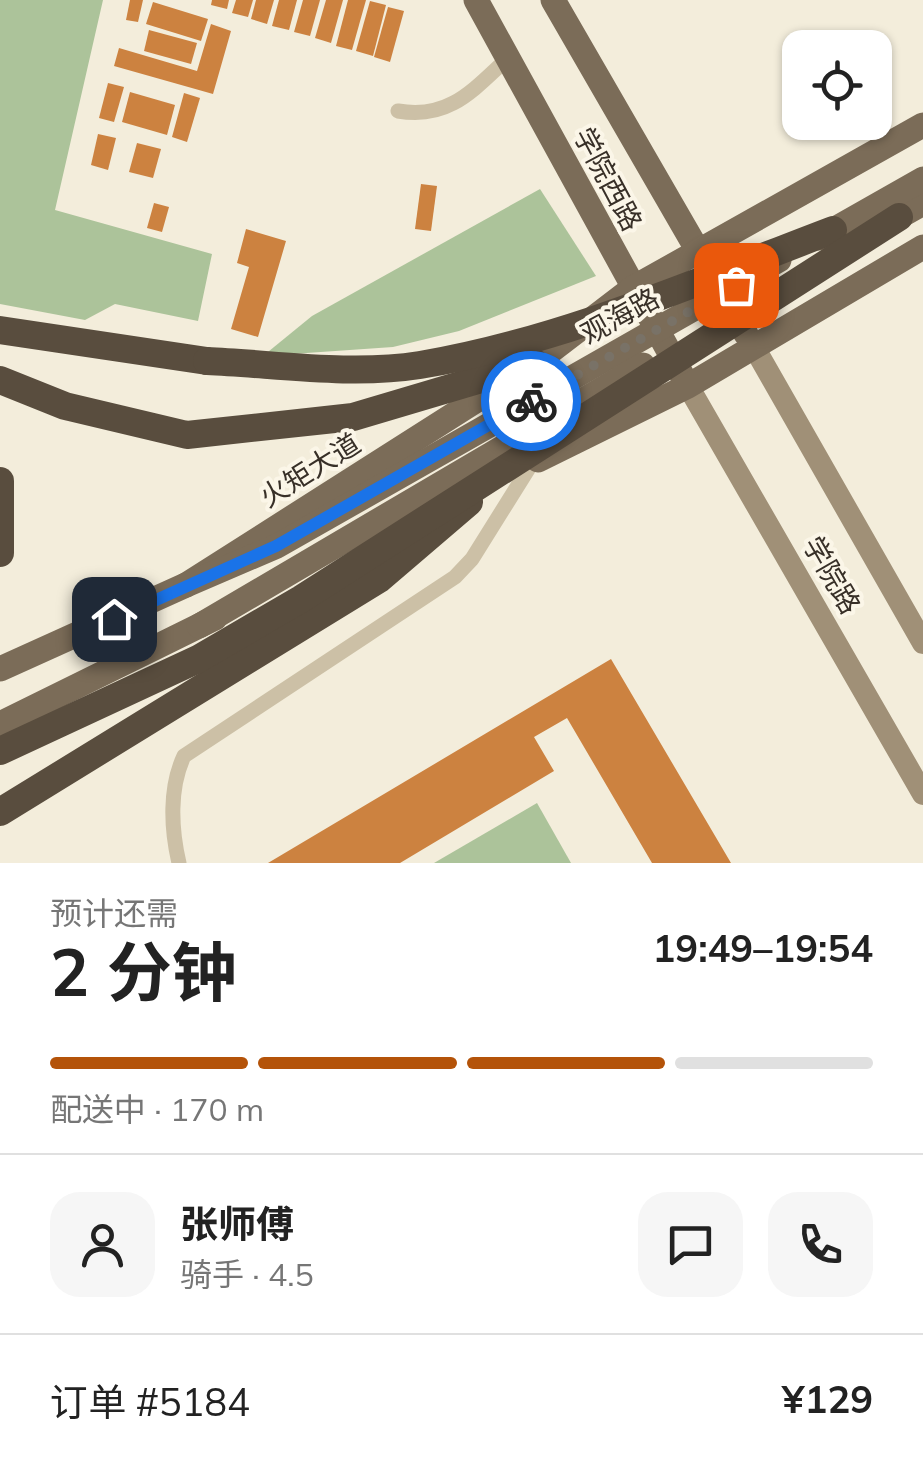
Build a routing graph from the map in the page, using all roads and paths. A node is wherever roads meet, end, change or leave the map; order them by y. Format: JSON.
{"nodes":[{"id":1,"x":476,"y":0,"type":"edge"},
{"id":2,"x":552,"y":0,"type":"edge"},
{"id":3,"x":508,"y":58,"type":"junction"},
{"id":4,"x":398,"y":110,"type":"dead end"},
{"id":5,"x":923,"y":125,"type":"edge"},
{"id":6,"x":923,"y":179,"type":"edge"},
{"id":7,"x":911,"y":210,"type":"edge"},
{"id":8,"x":833,"y":230,"type":"junction"},
{"id":9,"x":923,"y":247,"type":"edge"},
{"id":10,"x":697,"y":250,"type":"junction"},
{"id":11,"x":633,"y":288,"type":"junction"},
{"id":12,"x":0,"y":330,"type":"edge"},
{"id":13,"x":754,"y":347,"type":"junction"},
{"id":14,"x":535,"y":363,"type":"junction"},
{"id":15,"x":0,"y":380,"type":"edge"},
{"id":16,"x":688,"y":386,"type":"junction"},
{"id":17,"x":532,"y":463,"type":"junction"},
{"id":18,"x":0,"y":481,"type":"edge"},
{"id":19,"x":484,"y":489,"type":"junction"},
{"id":20,"x":0,"y":553,"type":"edge"},
{"id":21,"x":186,"y":585,"type":"junction"},
{"id":22,"x":199,"y":626,"type":"junction"},
{"id":23,"x":923,"y":643,"type":"edge"},
{"id":24,"x":0,"y":669,"type":"edge"},
{"id":25,"x":0,"y":724,"type":"edge"},
{"id":26,"x":0,"y":751,"type":"edge"},
{"id":27,"x":923,"y":794,"type":"edge"},
{"id":28,"x":7,"y":805,"type":"edge"},
{"id":29,"x":179,"y":863,"type":"edge"}],
"edges":[{"from":1,"to":3,"type":"main road","name":"学院西路"},
{"from":2,"to":10,"type":"main road","name":"学院西路"},
{"from":3,"to":4,"type":"street"},
{"from":3,"to":11,"type":"main road","name":"学院西路"},
{"from":5,"to":10,"type":"main road","name":"观海路"},
{"from":6,"to":8,"type":"main road","name":"观海路","bridge":true},
{"from":7,"to":22,"type":"main road","name":"观海路","bridge":true},
{"from":7,"to":26,"type":"highway","bridge":true},
{"from":8,"to":12,"type":"highway","bridge":true},
{"from":8,"to":21,"type":"main road","name":"观海路","bridge":true},
{"from":9,"to":13,"type":"main road"},
{"from":10,"to":11,"type":"main road","name":"观海路"},
{"from":10,"to":13,"type":"main road","name":"学院西路"},
{"from":11,"to":14,"type":"main road","name":"火矩大道"},
{"from":11,"to":16,"type":"main road","name":"学院西路"},
{"from":13,"to":16,"type":"main road"},
{"from":13,"to":23,"type":"main road","name":"学院路"},
{"from":14,"to":15,"type":"highway"},
{"from":14,"to":21,"type":"main road","name":"火矩大道"},
{"from":16,"to":17,"type":"main road"},
{"from":16,"to":27,"type":"main road","name":"学院路"},
{"from":17,"to":19,"type":"main road"},
{"from":17,"to":29,"type":"street"},
{"from":18,"to":20,"type":"highway"},
{"from":19,"to":22,"type":"main road"},
{"from":19,"to":28,"type":"highway"},
{"from":21,"to":24,"type":"main road","name":"火矩大道"},
{"from":22,"to":25,"type":"main road"}]}
